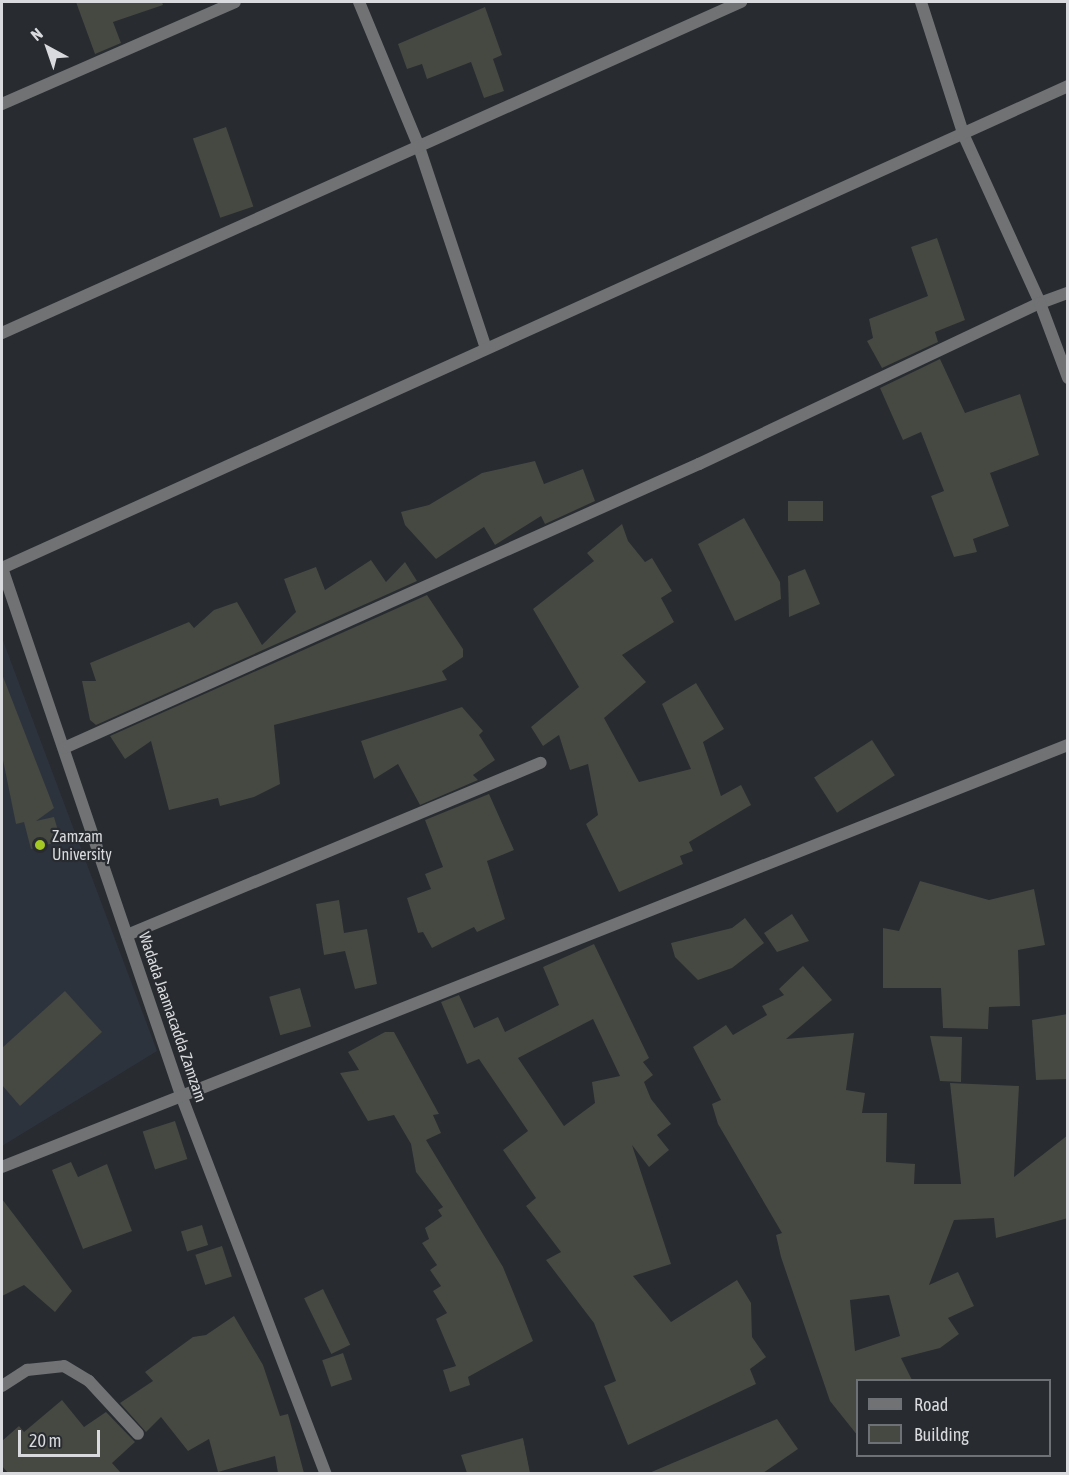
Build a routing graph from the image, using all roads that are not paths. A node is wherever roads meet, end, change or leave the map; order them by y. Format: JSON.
{"nodes":[{"id":1,"x":235,"y":2,"type":"edge"},
{"id":2,"x":359,"y":2,"type":"edge"},
{"id":3,"x":741,"y":2,"type":"edge"},
{"id":4,"x":921,"y":2,"type":"edge"},
{"id":5,"x":1068,"y":86,"type":"edge"},
{"id":6,"x":2,"y":104,"type":"edge"},
{"id":7,"x":964,"y":136,"type":"junction"},
{"id":8,"x":419,"y":147,"type":"junction"},
{"id":9,"x":1068,"y":293,"type":"edge"},
{"id":10,"x":1040,"y":303,"type":"junction"},
{"id":11,"x":2,"y":333,"type":"edge"},
{"id":12,"x":485,"y":345,"type":"junction"},
{"id":13,"x":1068,"y":378,"type":"edge"},
{"id":14,"x":2,"y":568,"type":"edge"},
{"id":15,"x":1068,"y":745,"type":"edge"},
{"id":16,"x":64,"y":748,"type":"junction"},
{"id":17,"x":541,"y":763,"type":"dead end"},
{"id":18,"x":127,"y":935,"type":"junction"},
{"id":19,"x":182,"y":1095,"type":"junction"},
{"id":20,"x":2,"y":1167,"type":"edge"},
{"id":21,"x":2,"y":1386,"type":"edge"},
{"id":22,"x":138,"y":1434,"type":"dead end"},
{"id":23,"x":326,"y":1473,"type":"edge"}],
"edges":[{"from":1,"to":6,"type":"street"},
{"from":2,"to":8,"type":"street"},
{"from":3,"to":8,"type":"street"},
{"from":4,"to":7,"type":"street"},
{"from":5,"to":7,"type":"street"},
{"from":7,"to":10,"type":"street"},
{"from":7,"to":12,"type":"street"},
{"from":8,"to":11,"type":"street"},
{"from":8,"to":12,"type":"street"},
{"from":9,"to":10,"type":"street"},
{"from":10,"to":13,"type":"street"},
{"from":10,"to":16,"type":"street"},
{"from":12,"to":14,"type":"street"},
{"from":14,"to":16,"type":"street","name":"Wadada Jaamacadda Zamzam"},
{"from":15,"to":19,"type":"street"},
{"from":16,"to":18,"type":"street","name":"Wadada Jaamacadda Zamzam"},
{"from":17,"to":18,"type":"street"},
{"from":18,"to":19,"type":"street","name":"Wadada Jaamacadda Zamzam"},
{"from":19,"to":20,"type":"street"},
{"from":19,"to":23,"type":"street","name":"Wadada Jaamacadda Zamzam"},
{"from":21,"to":22,"type":"street"}]}
